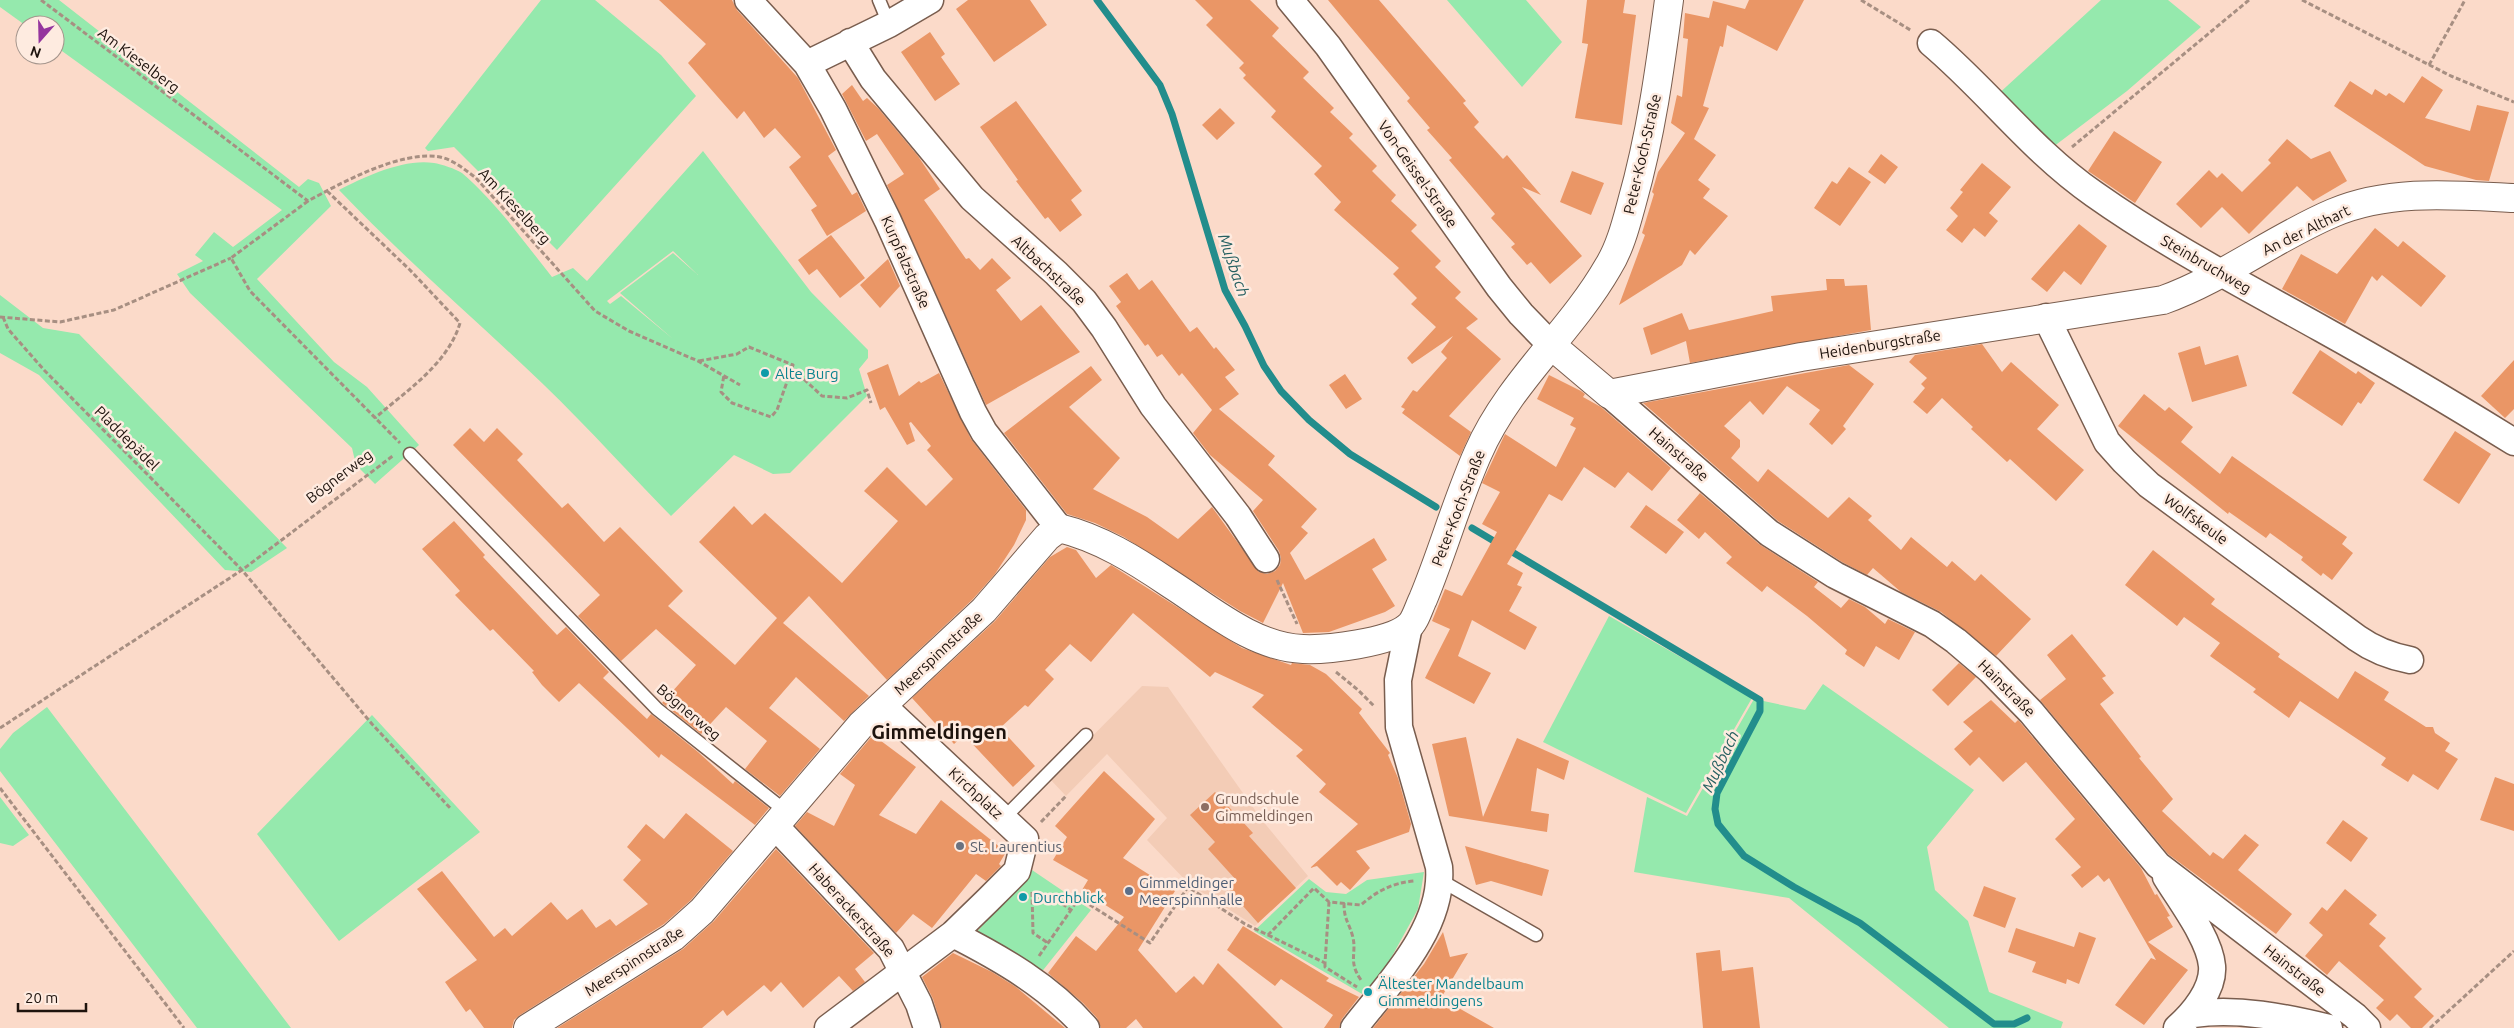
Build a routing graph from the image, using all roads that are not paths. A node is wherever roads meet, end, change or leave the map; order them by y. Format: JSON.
{"nodes":[{"id":1,"x":748,"y":0,"type":"edge"},
{"id":2,"x":768,"y":0,"type":"edge"},
{"id":3,"x":879,"y":0,"type":"edge"},
{"id":4,"x":930,"y":0,"type":"edge"},
{"id":5,"x":1290,"y":0,"type":"edge"},
{"id":6,"x":1669,"y":0,"type":"edge"},
{"id":7,"x":889,"y":24,"type":"junction"},
{"id":8,"x":778,"y":30,"type":"junction"},
{"id":9,"x":850,"y":42,"type":"junction"},
{"id":10,"x":1931,"y":43,"type":"road end"},
{"id":11,"x":807,"y":64,"type":"junction"},
{"id":12,"x":2514,"y":198,"type":"edge"},
{"id":13,"x":2222,"y":274,"type":"junction"},
{"id":14,"x":2046,"y":317,"type":"junction"},
{"id":15,"x":1551,"y":345,"type":"junction"},
{"id":16,"x":1609,"y":394,"type":"junction"},
{"id":17,"x":2514,"y":442,"type":"edge"},
{"id":18,"x":407,"y":451,"type":"road end"},
{"id":19,"x":1059,"y":528,"type":"junction"},
{"id":20,"x":1266,"y":559,"type":"road end"},
{"id":21,"x":1409,"y":626,"type":"junction"},
{"id":22,"x":2410,"y":660,"type":"dead end"},
{"id":23,"x":882,"y":705,"type":"junction"},
{"id":24,"x":1086,"y":735,"type":"dead end"},
{"id":25,"x":1004,"y":819,"type":"junction"},
{"id":26,"x":782,"y":820,"type":"junction"},
{"id":27,"x":2158,"y":865,"type":"junction"},
{"id":28,"x":1440,"y":880,"type":"junction"},
{"id":29,"x":953,"y":934,"type":"junction"},
{"id":30,"x":1536,"y":935,"type":"dead end"},
{"id":31,"x":903,"y":969,"type":"junction"},
{"id":32,"x":2185,"y":1021,"type":"edge"},
{"id":33,"x":528,"y":1028,"type":"edge"},
{"id":34,"x":828,"y":1028,"type":"edge"},
{"id":35,"x":927,"y":1028,"type":"edge"},
{"id":36,"x":1086,"y":1028,"type":"edge"},
{"id":37,"x":1354,"y":1028,"type":"edge"},
{"id":38,"x":2329,"y":1028,"type":"edge"},
{"id":39,"x":2367,"y":1028,"type":"edge"}],
"edges":[{"from":1,"to":8,"type":"street","name":"Kurpfalzstraße"},
{"from":2,"to":8,"type":"street"},
{"from":3,"to":7,"type":"lane"},
{"from":4,"to":7,"type":"street"},
{"from":5,"to":15,"type":"street","name":"Von-Geissel-Straße"},
{"from":6,"to":15,"type":"street","name":"Peter-Koch-Straße"},
{"from":7,"to":9,"type":"street"},
{"from":8,"to":11,"type":"street","name":"Kurpfalzstraße"},
{"from":9,"to":11,"type":"street"},
{"from":9,"to":20,"type":"street","name":"Altbachstraße"},
{"from":10,"to":13,"type":"street","name":"Steinbruchweg"},
{"from":11,"to":19,"type":"street","name":"Kurpfalzstraße"},
{"from":12,"to":13,"type":"street","name":"An der Althart"},
{"from":13,"to":14,"type":"street","name":"Heidenburgstraße"},
{"from":13,"to":17,"type":"street","name":"Steinbruchweg"},
{"from":14,"to":16,"type":"street","name":"Heidenburgstraße"},
{"from":14,"to":22,"type":"street","name":"Wolfskeule"},
{"from":15,"to":16,"type":"street"},
{"from":15,"to":21,"type":"street","name":"Peter-Koch-Straße"},
{"from":16,"to":27,"type":"street","name":"Hainstraße"},
{"from":18,"to":26,"type":"lane","name":"Bögnerweg"},
{"from":19,"to":21,"type":"street"},
{"from":19,"to":23,"type":"street","name":"Meerspinnstraße"},
{"from":21,"to":28,"type":"street","name":"Peter-Koch-Straße"},
{"from":23,"to":25,"type":"street","name":"Kirchplatz"},
{"from":23,"to":26,"type":"street","name":"Meerspinnstraße"},
{"from":24,"to":25,"type":"lane"},
{"from":25,"to":29,"type":"street","name":"Kirchplatz"},
{"from":26,"to":31,"type":"street","name":"Haberackerstraße"},
{"from":26,"to":33,"type":"street","name":"Meerspinnstraße"},
{"from":27,"to":32,"type":"street"},
{"from":27,"to":39,"type":"street","name":"Hainstraße"},
{"from":28,"to":30,"type":"lane"},
{"from":28,"to":37,"type":"street","name":"Peter-Koch-Straße"},
{"from":29,"to":31,"type":"street"},
{"from":29,"to":36,"type":"street"},
{"from":31,"to":34,"type":"street"},
{"from":31,"to":35,"type":"street","name":"Haberackerstraße"},
{"from":32,"to":38,"type":"street"}]}
